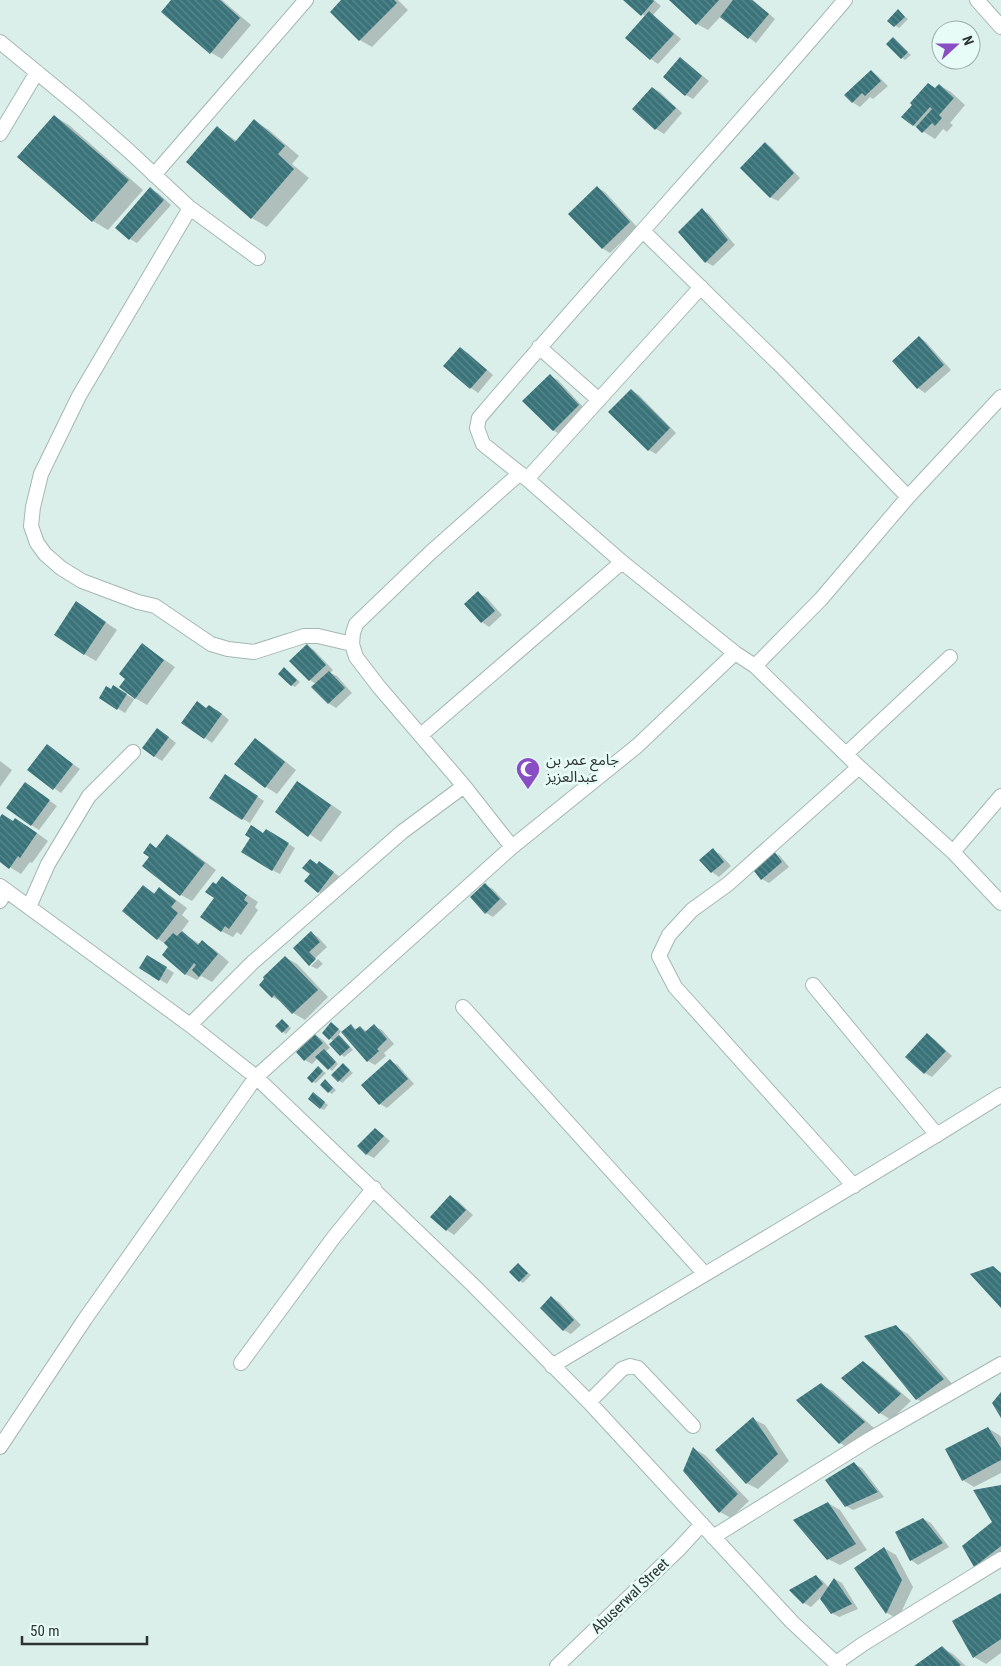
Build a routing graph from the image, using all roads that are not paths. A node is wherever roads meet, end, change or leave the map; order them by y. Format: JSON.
{"nodes":[{"id":1,"x":306,"y":0,"type":"edge"},
{"id":2,"x":845,"y":0,"type":"edge"},
{"id":3,"x":977,"y":0,"type":"edge"},
{"id":4,"x":1001,"y":27,"type":"edge"},
{"id":5,"x":0,"y":42,"type":"edge"},
{"id":6,"x":37,"y":72,"type":"junction"},
{"id":7,"x":0,"y":134,"type":"edge"},
{"id":8,"x":154,"y":175,"type":"junction"},
{"id":9,"x":190,"y":208,"type":"junction"},
{"id":10,"x":643,"y":231,"type":"junction"},
{"id":11,"x":258,"y":258,"type":"dead end"},
{"id":12,"x":701,"y":287,"type":"junction"},
{"id":13,"x":539,"y":347,"type":"junction"},
{"id":14,"x":1001,"y":397,"type":"edge"},
{"id":15,"x":599,"y":400,"type":"junction"},
{"id":16,"x":524,"y":476,"type":"junction"},
{"id":17,"x":908,"y":497,"type":"junction"},
{"id":18,"x":622,"y":562,"type":"junction"},
{"id":19,"x":352,"y":644,"type":"junction"},
{"id":20,"x":735,"y":653,"type":"junction"},
{"id":21,"x":950,"y":656,"type":"dead end"},
{"id":22,"x":756,"y":666,"type":"junction"},
{"id":23,"x":421,"y":735,"type":"junction"},
{"id":24,"x":133,"y":752,"type":"dead end"},
{"id":25,"x":846,"y":754,"type":"junction"},
{"id":26,"x":859,"y":767,"type":"junction"},
{"id":27,"x":464,"y":786,"type":"junction"},
{"id":28,"x":1001,"y":796,"type":"edge"},
{"id":29,"x":512,"y":847,"type":"junction"},
{"id":30,"x":953,"y":852,"type":"junction"},
{"id":31,"x":2,"y":892,"type":"edge"},
{"id":32,"x":1001,"y":904,"type":"edge"},
{"id":33,"x":29,"y":907,"type":"junction"},
{"id":34,"x":813,"y":985,"type":"dead end"},
{"id":35,"x":463,"y":1007,"type":"dead end"},
{"id":36,"x":190,"y":1025,"type":"junction"},
{"id":37,"x":256,"y":1077,"type":"junction"},
{"id":38,"x":1001,"y":1095,"type":"edge"},
{"id":39,"x":938,"y":1135,"type":"junction"},
{"id":40,"x":854,"y":1186,"type":"junction"},
{"id":41,"x":374,"y":1188,"type":"junction"},
{"id":42,"x":704,"y":1273,"type":"junction"},
{"id":43,"x":242,"y":1363,"type":"dead end"},
{"id":44,"x":1001,"y":1364,"type":"edge"},
{"id":45,"x":552,"y":1366,"type":"junction"},
{"id":46,"x":589,"y":1402,"type":"junction"},
{"id":47,"x":692,"y":1426,"type":"dead end"},
{"id":48,"x":0,"y":1447,"type":"edge"},
{"id":49,"x":702,"y":1524,"type":"junction"},
{"id":50,"x":712,"y":1537,"type":"junction"},
{"id":51,"x":1001,"y":1559,"type":"edge"},
{"id":52,"x":837,"y":1664,"type":"edge"},
{"id":53,"x":557,"y":1666,"type":"edge"}],
"edges":[{"from":1,"to":8,"type":"street"},
{"from":2,"to":10,"type":"street"},
{"from":3,"to":4,"type":"street"},
{"from":5,"to":6,"type":"street"},
{"from":6,"to":7,"type":"street"},
{"from":6,"to":8,"type":"street"},
{"from":8,"to":9,"type":"street"},
{"from":9,"to":11,"type":"street"},
{"from":9,"to":19,"type":"street"},
{"from":10,"to":12,"type":"street"},
{"from":10,"to":13,"type":"street"},
{"from":12,"to":15,"type":"street"},
{"from":12,"to":17,"type":"street"},
{"from":13,"to":15,"type":"street"},
{"from":13,"to":16,"type":"street"},
{"from":14,"to":17,"type":"street"},
{"from":15,"to":16,"type":"street"},
{"from":16,"to":18,"type":"street"},
{"from":16,"to":19,"type":"street"},
{"from":17,"to":22,"type":"street"},
{"from":18,"to":20,"type":"street"},
{"from":18,"to":23,"type":"street"},
{"from":19,"to":23,"type":"street"},
{"from":20,"to":22,"type":"street"},
{"from":20,"to":29,"type":"street"},
{"from":21,"to":25,"type":"street"},
{"from":22,"to":25,"type":"street"},
{"from":23,"to":27,"type":"street"},
{"from":24,"to":33,"type":"street"},
{"from":25,"to":26,"type":"street"},
{"from":26,"to":30,"type":"street"},
{"from":26,"to":40,"type":"street"},
{"from":27,"to":29,"type":"street"},
{"from":27,"to":36,"type":"street"},
{"from":28,"to":30,"type":"street"},
{"from":29,"to":37,"type":"street"},
{"from":30,"to":32,"type":"street"},
{"from":31,"to":33,"type":"street"},
{"from":33,"to":36,"type":"street"},
{"from":34,"to":39,"type":"street"},
{"from":35,"to":42,"type":"street"},
{"from":36,"to":37,"type":"street"},
{"from":37,"to":41,"type":"street"},
{"from":37,"to":48,"type":"street"},
{"from":38,"to":39,"type":"street"},
{"from":39,"to":40,"type":"street"},
{"from":40,"to":42,"type":"street"},
{"from":41,"to":43,"type":"street"},
{"from":41,"to":45,"type":"street"},
{"from":42,"to":45,"type":"street"},
{"from":44,"to":50,"type":"street"},
{"from":45,"to":46,"type":"street"},
{"from":46,"to":47,"type":"street"},
{"from":46,"to":49,"type":"street"},
{"from":49,"to":50,"type":"street"},
{"from":49,"to":53,"type":"street","name":"Abuserwal Street"},
{"from":50,"to":52,"type":"street"},
{"from":51,"to":52,"type":"street"}]}
